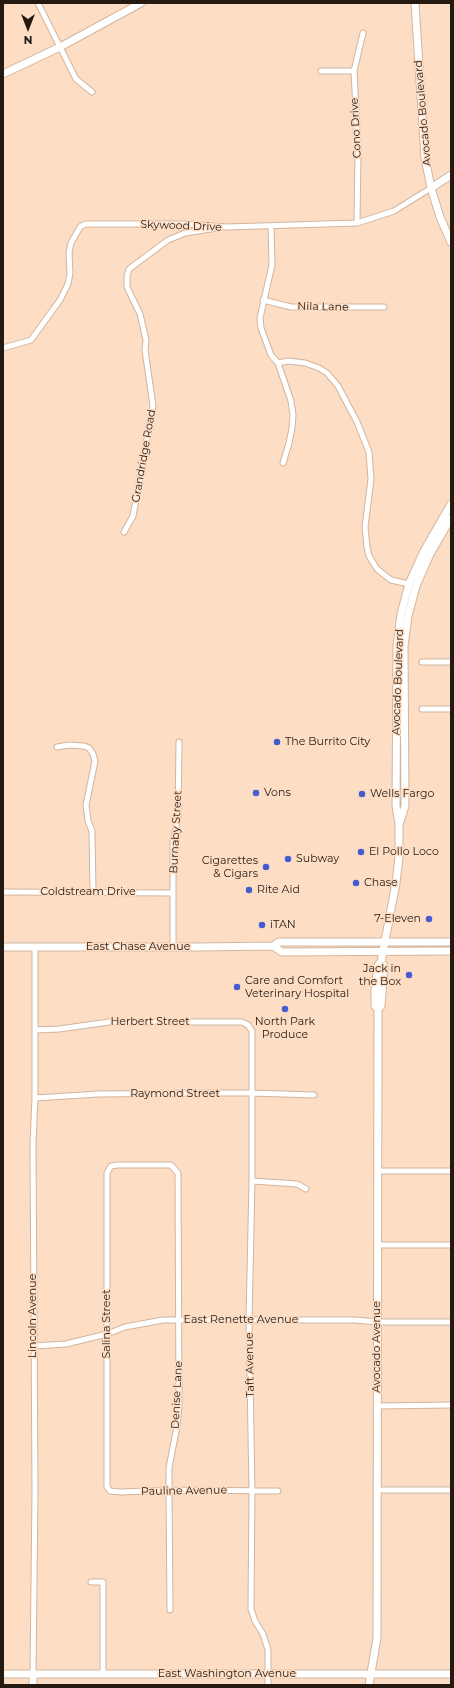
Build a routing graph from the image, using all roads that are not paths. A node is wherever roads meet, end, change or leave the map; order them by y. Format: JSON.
{"nodes":[{"id":1,"x":38,"y":3,"type":"edge"},
{"id":2,"x":141,"y":3,"type":"edge"},
{"id":3,"x":415,"y":3,"type":"edge"},
{"id":4,"x":363,"y":33,"type":"dead end"},
{"id":5,"x":60,"y":47,"type":"junction"},
{"id":6,"x":321,"y":71,"type":"dead end"},
{"id":7,"x":354,"y":71,"type":"junction"},
{"id":8,"x":3,"y":74,"type":"edge"},
{"id":9,"x":92,"y":92,"type":"dead end"},
{"id":10,"x":451,"y":175,"type":"edge"},
{"id":11,"x":431,"y":188,"type":"junction"},
{"id":12,"x":357,"y":223,"type":"junction"},
{"id":13,"x":271,"y":226,"type":"junction"},
{"id":14,"x":219,"y":227,"type":"junction"},
{"id":15,"x":451,"y":242,"type":"edge"},
{"id":16,"x":263,"y":300,"type":"junction"},
{"id":17,"x":384,"y":308,"type":"dead end"},
{"id":18,"x":3,"y":348,"type":"edge"},
{"id":19,"x":278,"y":363,"type":"junction"},
{"id":20,"x":283,"y":463,"type":"dead end"},
{"id":21,"x":451,"y":504,"type":"edge"},
{"id":22,"x":451,"y":518,"type":"edge"},
{"id":23,"x":124,"y":532,"type":"dead end"},
{"id":24,"x":409,"y":584,"type":"junction"},
{"id":25,"x":422,"y":662,"type":"dead end"},
{"id":26,"x":451,"y":662,"type":"edge"},
{"id":27,"x":422,"y":709,"type":"dead end"},
{"id":28,"x":451,"y":709,"type":"edge"},
{"id":29,"x":179,"y":742,"type":"dead end"},
{"id":30,"x":57,"y":747,"type":"dead end"},
{"id":31,"x":400,"y":824,"type":"junction"},
{"id":32,"x":3,"y":892,"type":"edge"},
{"id":33,"x":93,"y":892,"type":"junction"},
{"id":34,"x":173,"y":893,"type":"junction"},
{"id":35,"x":385,"y":941,"type":"junction"},
{"id":36,"x":451,"y":942,"type":"edge"},
{"id":37,"x":273,"y":946,"type":"junction"},
{"id":38,"x":3,"y":947,"type":"edge"},
{"id":39,"x":35,"y":947,"type":"junction"},
{"id":40,"x":173,"y":947,"type":"junction"},
{"id":41,"x":383,"y":951,"type":"junction"},
{"id":42,"x":451,"y":951,"type":"edge"},
{"id":43,"x":35,"y":1030,"type":"junction"},
{"id":44,"x":252,"y":1042,"type":"joint"},
{"id":45,"x":252,"y":1093,"type":"junction"},
{"id":46,"x":314,"y":1095,"type":"dead end"},
{"id":47,"x":35,"y":1098,"type":"junction"},
{"id":48,"x":377,"y":1171,"type":"junction"},
{"id":49,"x":451,"y":1171,"type":"edge"},
{"id":50,"x":107,"y":1176,"type":"joint"},
{"id":51,"x":252,"y":1181,"type":"junction"},
{"id":52,"x":306,"y":1188,"type":"dead end"},
{"id":53,"x":377,"y":1245,"type":"junction"},
{"id":54,"x":451,"y":1245,"type":"edge"},
{"id":55,"x":179,"y":1320,"type":"junction"},
{"id":56,"x":249,"y":1320,"type":"junction"},
{"id":57,"x":377,"y":1322,"type":"junction"},
{"id":58,"x":451,"y":1322,"type":"edge"},
{"id":59,"x":107,"y":1334,"type":"junction"},
{"id":60,"x":33,"y":1346,"type":"junction"},
{"id":61,"x":451,"y":1405,"type":"edge"},
{"id":62,"x":378,"y":1406,"type":"junction"},
{"id":63,"x":107,"y":1472,"type":"joint"},
{"id":64,"x":169,"y":1490,"type":"junction"},
{"id":65,"x":252,"y":1490,"type":"junction"},
{"id":66,"x":278,"y":1490,"type":"dead end"},
{"id":67,"x":378,"y":1490,"type":"junction"},
{"id":68,"x":451,"y":1490,"type":"edge"},
{"id":69,"x":91,"y":1582,"type":"dead end"},
{"id":70,"x":170,"y":1610,"type":"dead end"},
{"id":71,"x":3,"y":1674,"type":"edge"},
{"id":72,"x":33,"y":1674,"type":"junction"},
{"id":73,"x":103,"y":1674,"type":"junction"},
{"id":74,"x":268,"y":1674,"type":"junction"},
{"id":75,"x":370,"y":1674,"type":"junction"},
{"id":76,"x":451,"y":1674,"type":"edge"},
{"id":77,"x":33,"y":1685,"type":"edge"},
{"id":78,"x":268,"y":1685,"type":"edge"},
{"id":79,"x":369,"y":1685,"type":"edge"}],
"edges":[{"from":1,"to":5,"type":"street"},
{"from":2,"to":5,"type":"main road"},
{"from":3,"to":11,"type":"main road","name":"Avocado Boulevard"},
{"from":4,"to":7,"type":"street","name":"Cono Drive"},
{"from":5,"to":8,"type":"main road"},
{"from":5,"to":9,"type":"street"},
{"from":6,"to":7,"type":"street"},
{"from":7,"to":12,"type":"street","name":"Cono Drive"},
{"from":10,"to":11,"type":"main road"},
{"from":11,"to":12,"type":"street","name":"Skywood Drive"},
{"from":11,"to":15,"type":"main road","name":"Avocado Boulevard"},
{"from":12,"to":13,"type":"street","name":"Skywood Drive"},
{"from":13,"to":14,"type":"street","name":"Skywood Drive"},
{"from":13,"to":16,"type":"street"},
{"from":14,"to":18,"type":"street","name":"Skywood Drive"},
{"from":14,"to":23,"type":"street","name":"Grandridge Road"},
{"from":16,"to":17,"type":"street","name":"Nila Lane"},
{"from":16,"to":19,"type":"street"},
{"from":19,"to":20,"type":"street"},
{"from":19,"to":24,"type":"street"},
{"from":21,"to":24,"type":"main road","name":"Avocado Boulevard"},
{"from":22,"to":31,"type":"main road","name":"Avocado Boulevard"},
{"from":24,"to":31,"type":"main road","name":"Avocado Boulevard"},
{"from":25,"to":26,"type":"street"},
{"from":27,"to":28,"type":"street"},
{"from":29,"to":34,"type":"street","name":"Burnaby Street"},
{"from":30,"to":33,"type":"street"},
{"from":31,"to":35,"type":"main road","name":"Avocado Boulevard"},
{"from":32,"to":33,"type":"street","name":"Coldstream Drive"},
{"from":33,"to":34,"type":"street","name":"Coldstream Drive"},
{"from":34,"to":40,"type":"street","name":"Burnaby Street"},
{"from":35,"to":36,"type":"main road","name":"East Chase Avenue"},
{"from":35,"to":37,"type":"main road","name":"East Chase Avenue"},
{"from":35,"to":41,"type":"main road","name":"Avocado Avenue"},
{"from":37,"to":40,"type":"main road","name":"East Chase Avenue"},
{"from":37,"to":41,"type":"main road","name":"East Chase Avenue"},
{"from":38,"to":39,"type":"main road","name":"East Chase Avenue"},
{"from":39,"to":40,"type":"main road","name":"East Chase Avenue"},
{"from":39,"to":43,"type":"street","name":"Lincoln Avenue"},
{"from":41,"to":42,"type":"main road","name":"East Chase Avenue"},
{"from":41,"to":48,"type":"main road","name":"Avocado Avenue"},
{"from":43,"to":44,"type":"street","name":"Herbert Street"},
{"from":43,"to":47,"type":"street","name":"Lincoln Avenue"},
{"from":44,"to":45,"type":"street","name":"Taft Avenue"},
{"from":45,"to":46,"type":"street","name":"Raymond Street"},
{"from":45,"to":47,"type":"street","name":"Raymond Street"},
{"from":45,"to":51,"type":"street","name":"Taft Avenue"},
{"from":47,"to":60,"type":"street","name":"Lincoln Avenue"},
{"from":48,"to":49,"type":"street"},
{"from":48,"to":53,"type":"main road","name":"Avocado Avenue"},
{"from":50,"to":55,"type":"street","name":"Denise Lane"},
{"from":50,"to":59,"type":"street","name":"Salina Street"},
{"from":51,"to":52,"type":"street"},
{"from":51,"to":56,"type":"street","name":"Taft Avenue"},
{"from":53,"to":54,"type":"street"},
{"from":53,"to":57,"type":"main road","name":"Avocado Avenue"},
{"from":55,"to":56,"type":"street","name":"East Renette Avenue"},
{"from":55,"to":59,"type":"street","name":"East Renette Avenue"},
{"from":55,"to":64,"type":"street","name":"Denise Lane"},
{"from":56,"to":57,"type":"street","name":"East Renette Avenue"},
{"from":56,"to":65,"type":"street","name":"Taft Avenue"},
{"from":57,"to":58,"type":"street","name":"East Renette Avenue"},
{"from":57,"to":62,"type":"main road","name":"Avocado Avenue"},
{"from":59,"to":60,"type":"street","name":"East Renette Avenue"},
{"from":59,"to":63,"type":"street","name":"Salina Street"},
{"from":60,"to":72,"type":"street","name":"Lincoln Avenue"},
{"from":61,"to":62,"type":"street"},
{"from":62,"to":67,"type":"main road","name":"Avocado Avenue"},
{"from":63,"to":64,"type":"street","name":"Pauline Avenue"},
{"from":64,"to":65,"type":"street","name":"Pauline Avenue"},
{"from":64,"to":70,"type":"street","name":"Denise Lane"},
{"from":65,"to":66,"type":"street","name":"Pauline Avenue"},
{"from":65,"to":74,"type":"street","name":"Taft Avenue"},
{"from":67,"to":68,"type":"street"},
{"from":67,"to":75,"type":"main road","name":"Avocado Avenue"},
{"from":69,"to":73,"type":"street"},
{"from":71,"to":72,"type":"main road","name":"East Washington Avenue"},
{"from":72,"to":73,"type":"main road","name":"East Washington Avenue"},
{"from":72,"to":77,"type":"main road","name":"Lincoln Avenue"},
{"from":73,"to":74,"type":"main road","name":"East Washington Avenue"},
{"from":74,"to":75,"type":"main road","name":"East Washington Avenue"},
{"from":74,"to":78,"type":"street","name":"Taft Avenue"},
{"from":75,"to":76,"type":"main road","name":"East Washington Avenue"},
{"from":75,"to":79,"type":"main road","name":"Avocado Avenue"}]}
